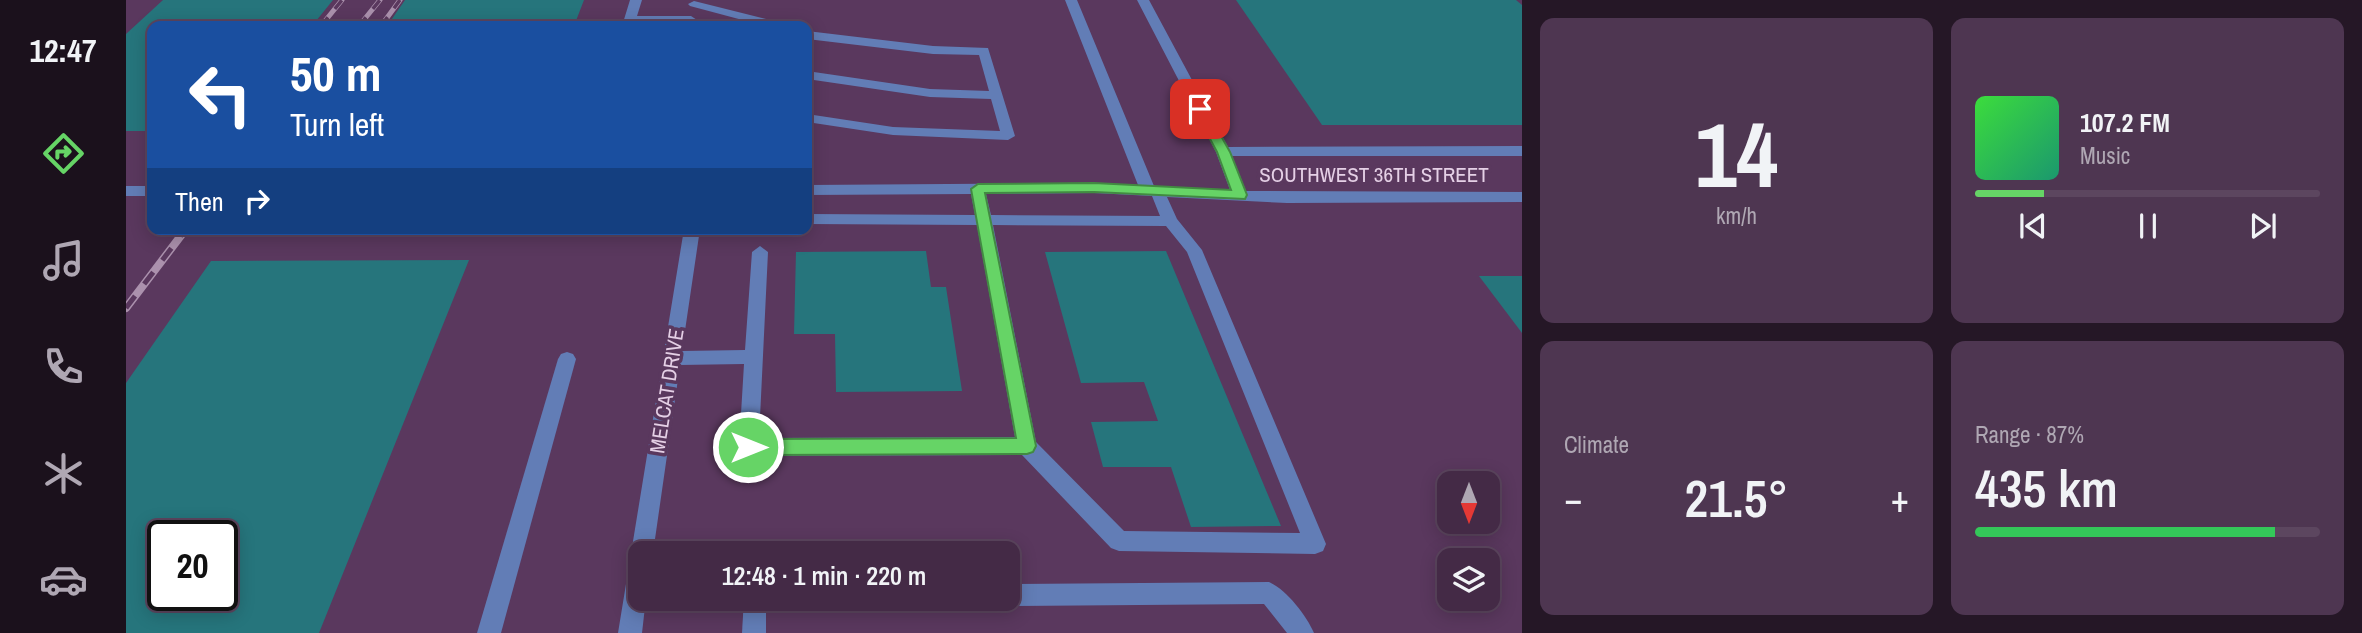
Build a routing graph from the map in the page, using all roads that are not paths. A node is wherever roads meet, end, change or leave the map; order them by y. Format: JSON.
{"nodes":[{"id":1,"x":636,"y":0,"type":"edge"},
{"id":2,"x":1071,"y":0,"type":"edge"},
{"id":3,"x":1143,"y":0,"type":"edge"},
{"id":4,"x":695,"y":2,"type":"edge"},
{"id":5,"x":630,"y":21,"type":"edge"},
{"id":6,"x":690,"y":21,"type":"edge"},
{"id":7,"x":761,"y":21,"type":"edge"},
{"id":8,"x":812,"y":35,"type":"edge"},
{"id":9,"x":812,"y":76,"type":"edge"},
{"id":10,"x":996,"y":95,"type":"junction"},
{"id":11,"x":812,"y":119,"type":"edge"},
{"id":12,"x":1522,"y":151,"type":"edge"},
{"id":13,"x":1223,"y":152,"type":"junction"},
{"id":14,"x":978,"y":189,"type":"junction"},
{"id":15,"x":812,"y":190,"type":"edge"},
{"id":16,"x":126,"y":191,"type":"edge"},
{"id":17,"x":147,"y":191,"type":"edge"},
{"id":18,"x":1152,"y":191,"type":"junction"},
{"id":19,"x":1240,"y":195,"type":"junction"},
{"id":20,"x":1522,"y":197,"type":"edge"},
{"id":21,"x":812,"y":219,"type":"edge"},
{"id":22,"x":984,"y":220,"type":"junction"},
{"id":23,"x":1170,"y":221,"type":"junction"},
{"id":24,"x":691,"y":235,"type":"edge"},
{"id":25,"x":760,"y":251,"type":"dead end"},
{"id":26,"x":754,"y":357,"type":"junction"},
{"id":27,"x":672,"y":358,"type":"junction"},
{"id":28,"x":567,"y":359,"type":"dead end"},
{"id":29,"x":1027,"y":446,"type":"junction"},
{"id":30,"x":644,"y":541,"type":"edge"},
{"id":31,"x":1020,"y":595,"type":"edge"},
{"id":32,"x":633,"y":611,"type":"edge"},
{"id":33,"x":755,"y":611,"type":"edge"},
{"id":34,"x":489,"y":633,"type":"edge"},
{"id":35,"x":630,"y":633,"type":"edge"},
{"id":36,"x":754,"y":633,"type":"edge"},
{"id":37,"x":1302,"y":633,"type":"edge"}],
"edges":[{"from":1,"to":5,"type":"street"},
{"from":2,"to":18,"type":"street"},
{"from":3,"to":13,"type":"street"},
{"from":4,"to":6,"type":"street"},
{"from":4,"to":7,"type":"street"},
{"from":8,"to":10,"type":"street"},
{"from":9,"to":10,"type":"street"},
{"from":10,"to":11,"type":"street"},
{"from":12,"to":13,"type":"street"},
{"from":13,"to":19,"type":"street"},
{"from":14,"to":15,"type":"street","name":"SOUTHWEST 36TH STREET"},
{"from":14,"to":18,"type":"street","name":"SOUTHWEST 36TH STREET"},
{"from":14,"to":22,"type":"street"},
{"from":16,"to":17,"type":"street"},
{"from":18,"to":19,"type":"street","name":"SOUTHWEST 36TH STREET"},
{"from":18,"to":23,"type":"street"},
{"from":19,"to":20,"type":"street","name":"SOUTHWEST 36TH STREET"},
{"from":21,"to":22,"type":"street"},
{"from":22,"to":23,"type":"street"},
{"from":22,"to":29,"type":"street"},
{"from":23,"to":29,"type":"street"},
{"from":24,"to":27,"type":"street","name":"MELCAT DRIVE"},
{"from":25,"to":26,"type":"street"},
{"from":26,"to":27,"type":"street"},
{"from":26,"to":29,"type":"street"},
{"from":27,"to":30,"type":"street","name":"MELCAT DRIVE"},
{"from":28,"to":34,"type":"street"},
{"from":31,"to":37,"type":"street"},
{"from":32,"to":35,"type":"street"},
{"from":33,"to":36,"type":"street"}]}
